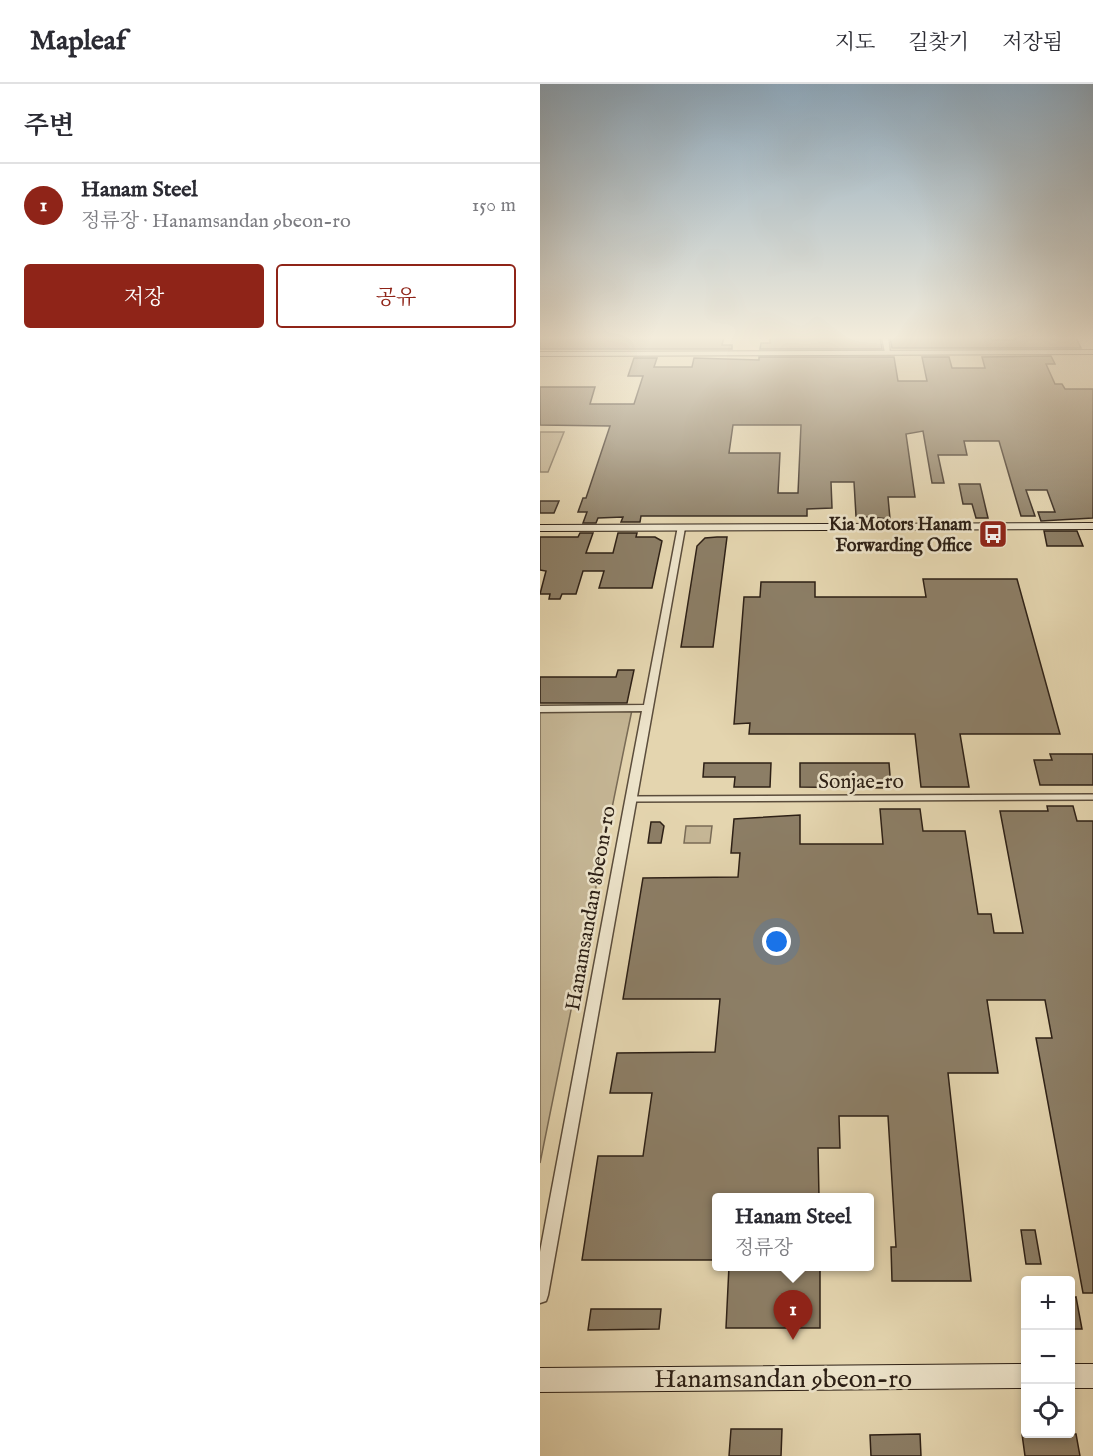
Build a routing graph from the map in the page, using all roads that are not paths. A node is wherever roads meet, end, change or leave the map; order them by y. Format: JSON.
{"nodes":[{"id":1,"x":1093,"y":526,"type":"edge"},
{"id":2,"x":540,"y":528,"type":"edge"},
{"id":3,"x":681,"y":528,"type":"junction"},
{"id":4,"x":647,"y":708,"type":"junction"},
{"id":5,"x":540,"y":709,"type":"edge"},
{"id":6,"x":1093,"y":797,"type":"edge"},
{"id":7,"x":630,"y":799,"type":"junction"},
{"id":8,"x":540,"y":1295,"type":"edge"},
{"id":9,"x":1021,"y":1376,"type":"edge"},
{"id":10,"x":1075,"y":1376,"type":"edge"},
{"id":11,"x":1093,"y":1376,"type":"edge"},
{"id":12,"x":540,"y":1380,"type":"edge"}],
"edges":[{"from":1,"to":3,"type":"street"},
{"from":2,"to":3,"type":"street"},
{"from":3,"to":4,"type":"street","name":"Hanamsandan 8beon-ro"},
{"from":4,"to":5,"type":"street"},
{"from":4,"to":7,"type":"street","name":"Hanamsandan 8beon-ro"},
{"from":6,"to":7,"type":"lane","name":"Sonjae-ro"},
{"from":7,"to":8,"type":"street","name":"Hanamsandan 8beon-ro"},
{"from":9,"to":12,"type":"street","name":"Hanamsandan 9beon-ro"},
{"from":10,"to":11,"type":"street"}]}
